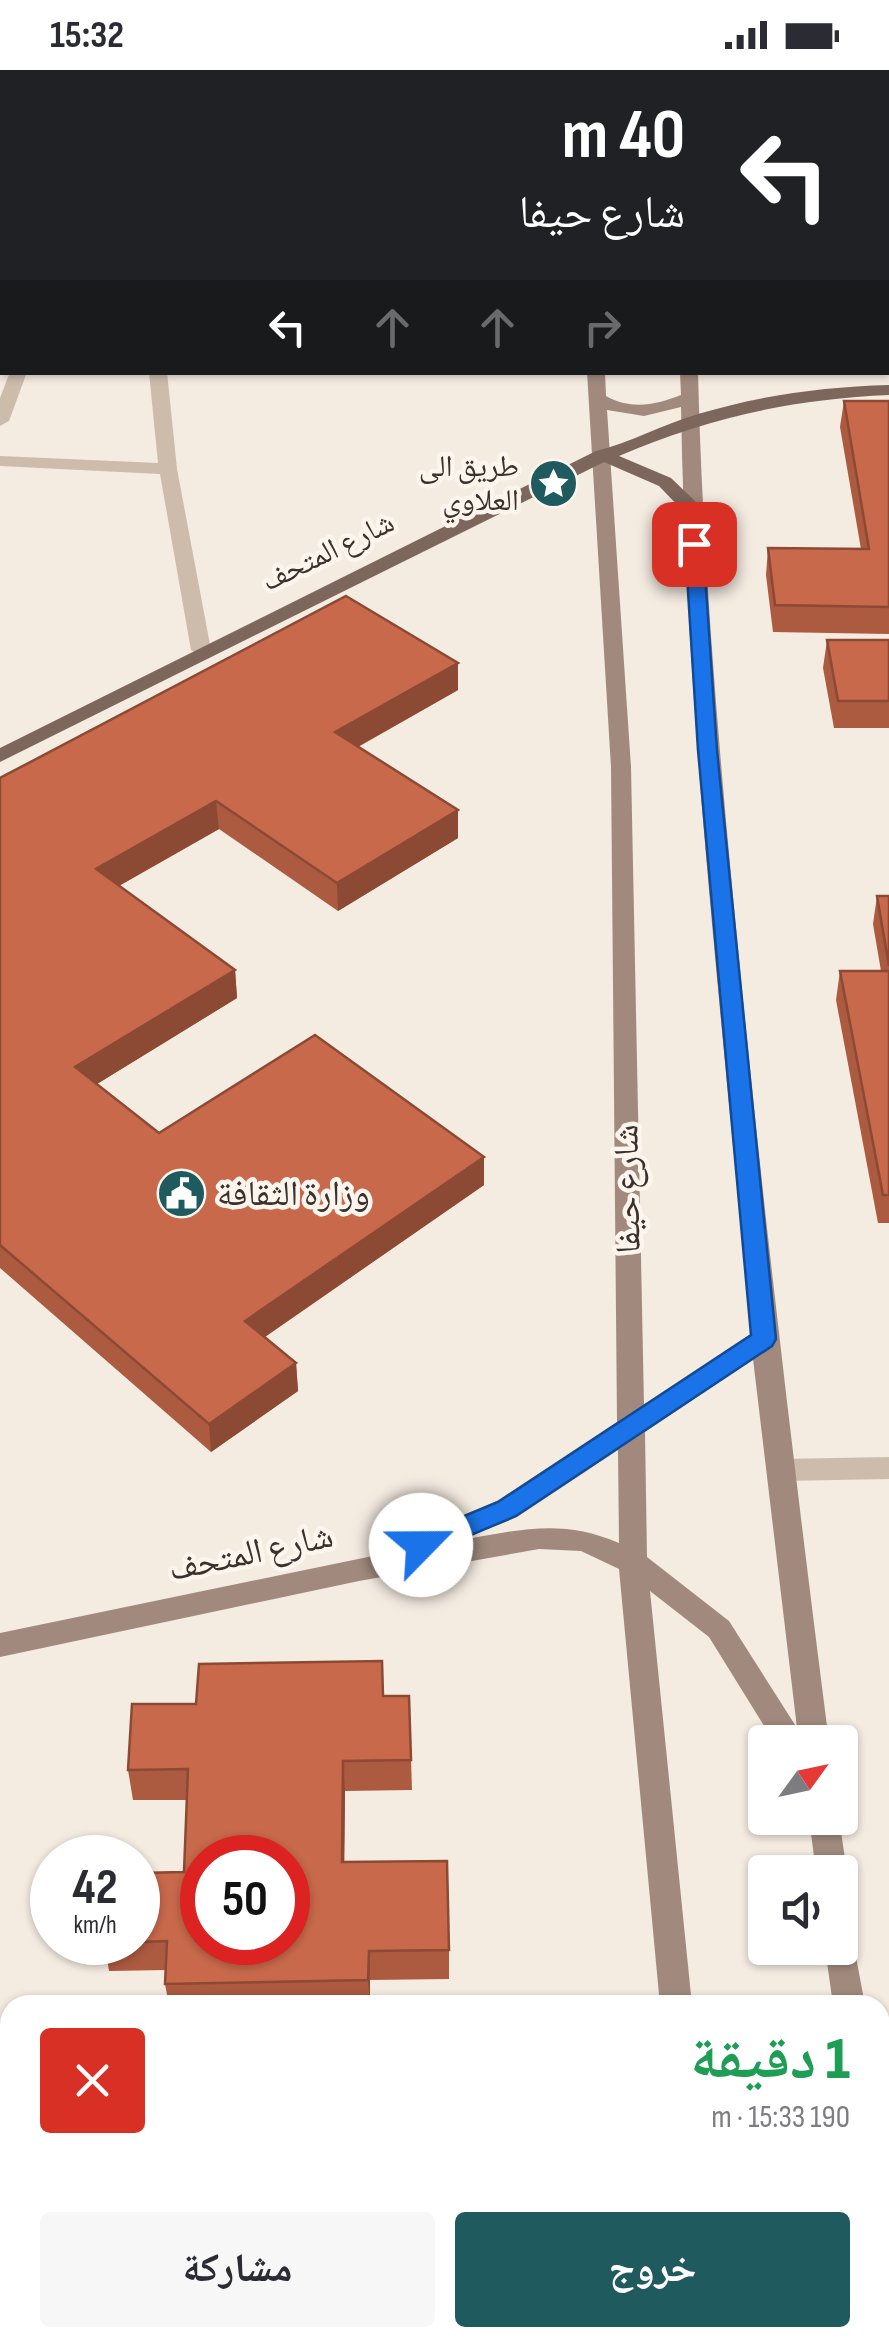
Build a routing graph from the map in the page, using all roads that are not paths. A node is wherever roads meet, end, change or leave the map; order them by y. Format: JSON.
{"nodes":[{"id":1,"x":17,"y":375,"type":"edge"},
{"id":2,"x":158,"y":375,"type":"edge"},
{"id":3,"x":596,"y":375,"type":"edge"},
{"id":4,"x":689,"y":375,"type":"edge"},
{"id":5,"x":889,"y":390,"type":"edge"},
{"id":6,"x":691,"y":397,"type":"junction"},
{"id":7,"x":598,"y":398,"type":"junction"},
{"id":8,"x":691,"y":420,"type":"junction"},
{"id":9,"x":0,"y":421,"type":"edge"},
{"id":10,"x":602,"y":455,"type":"junction"},
{"id":11,"x":0,"y":460,"type":"edge"},
{"id":12,"x":168,"y":469,"type":"junction"},
{"id":13,"x":692,"y":509,"type":"junction"},
{"id":14,"x":202,"y":650,"type":"junction"},
{"id":15,"x":0,"y":756,"type":"edge"},
{"id":16,"x":764,"y":1339,"type":"junction"},
{"id":17,"x":632,"y":1428,"type":"junction"},
{"id":18,"x":889,"y":1468,"type":"edge"},
{"id":19,"x":781,"y":1470,"type":"junction"},
{"id":20,"x":633,"y":1562,"type":"junction"},
{"id":21,"x":359,"y":1568,"type":"junction"},
{"id":22,"x":0,"y":1645,"type":"edge"},
{"id":23,"x":779,"y":1725,"type":"edge"},
{"id":24,"x":812,"y":1725,"type":"edge"},
{"id":25,"x":843,"y":1965,"type":"edge"},
{"id":26,"x":675,"y":1995,"type":"edge"},
{"id":27,"x":847,"y":1995,"type":"edge"}],
"edges":[{"from":1,"to":9,"type":"street"},
{"from":2,"to":12,"type":"street"},
{"from":3,"to":7,"type":"main road","name":"شارع حيفا"},
{"from":4,"to":6,"type":"main road"},
{"from":5,"to":8,"type":"main road","name":"شارع المتحف"},
{"from":6,"to":7,"type":"main road"},
{"from":6,"to":8,"type":"main road"},
{"from":7,"to":10,"type":"main road","name":"شارع حيفا"},
{"from":8,"to":10,"type":"main road","name":"شارع المتحف"},
{"from":8,"to":13,"type":"main road"},
{"from":10,"to":13,"type":"main road"},
{"from":10,"to":14,"type":"main road","name":"شارع المتحف"},
{"from":10,"to":17,"type":"main road","name":"شارع حيفا"},
{"from":11,"to":12,"type":"street"},
{"from":12,"to":14,"type":"street"},
{"from":13,"to":16,"type":"main road"},
{"from":14,"to":15,"type":"main road","name":"شارع المتحف"},
{"from":16,"to":17,"type":"main road"},
{"from":16,"to":19,"type":"main road"},
{"from":17,"to":20,"type":"main road","name":"شارع حيفا"},
{"from":17,"to":21,"type":"main road"},
{"from":18,"to":19,"type":"street"},
{"from":19,"to":24,"type":"main road"},
{"from":20,"to":21,"type":"main road","name":"شارع المتحف"},
{"from":20,"to":23,"type":"main road","name":"شارع المتحف"},
{"from":20,"to":26,"type":"main road","name":"شارع حيفا"},
{"from":21,"to":22,"type":"main road","name":"شارع المتحف"},
{"from":25,"to":27,"type":"main road"}]}
